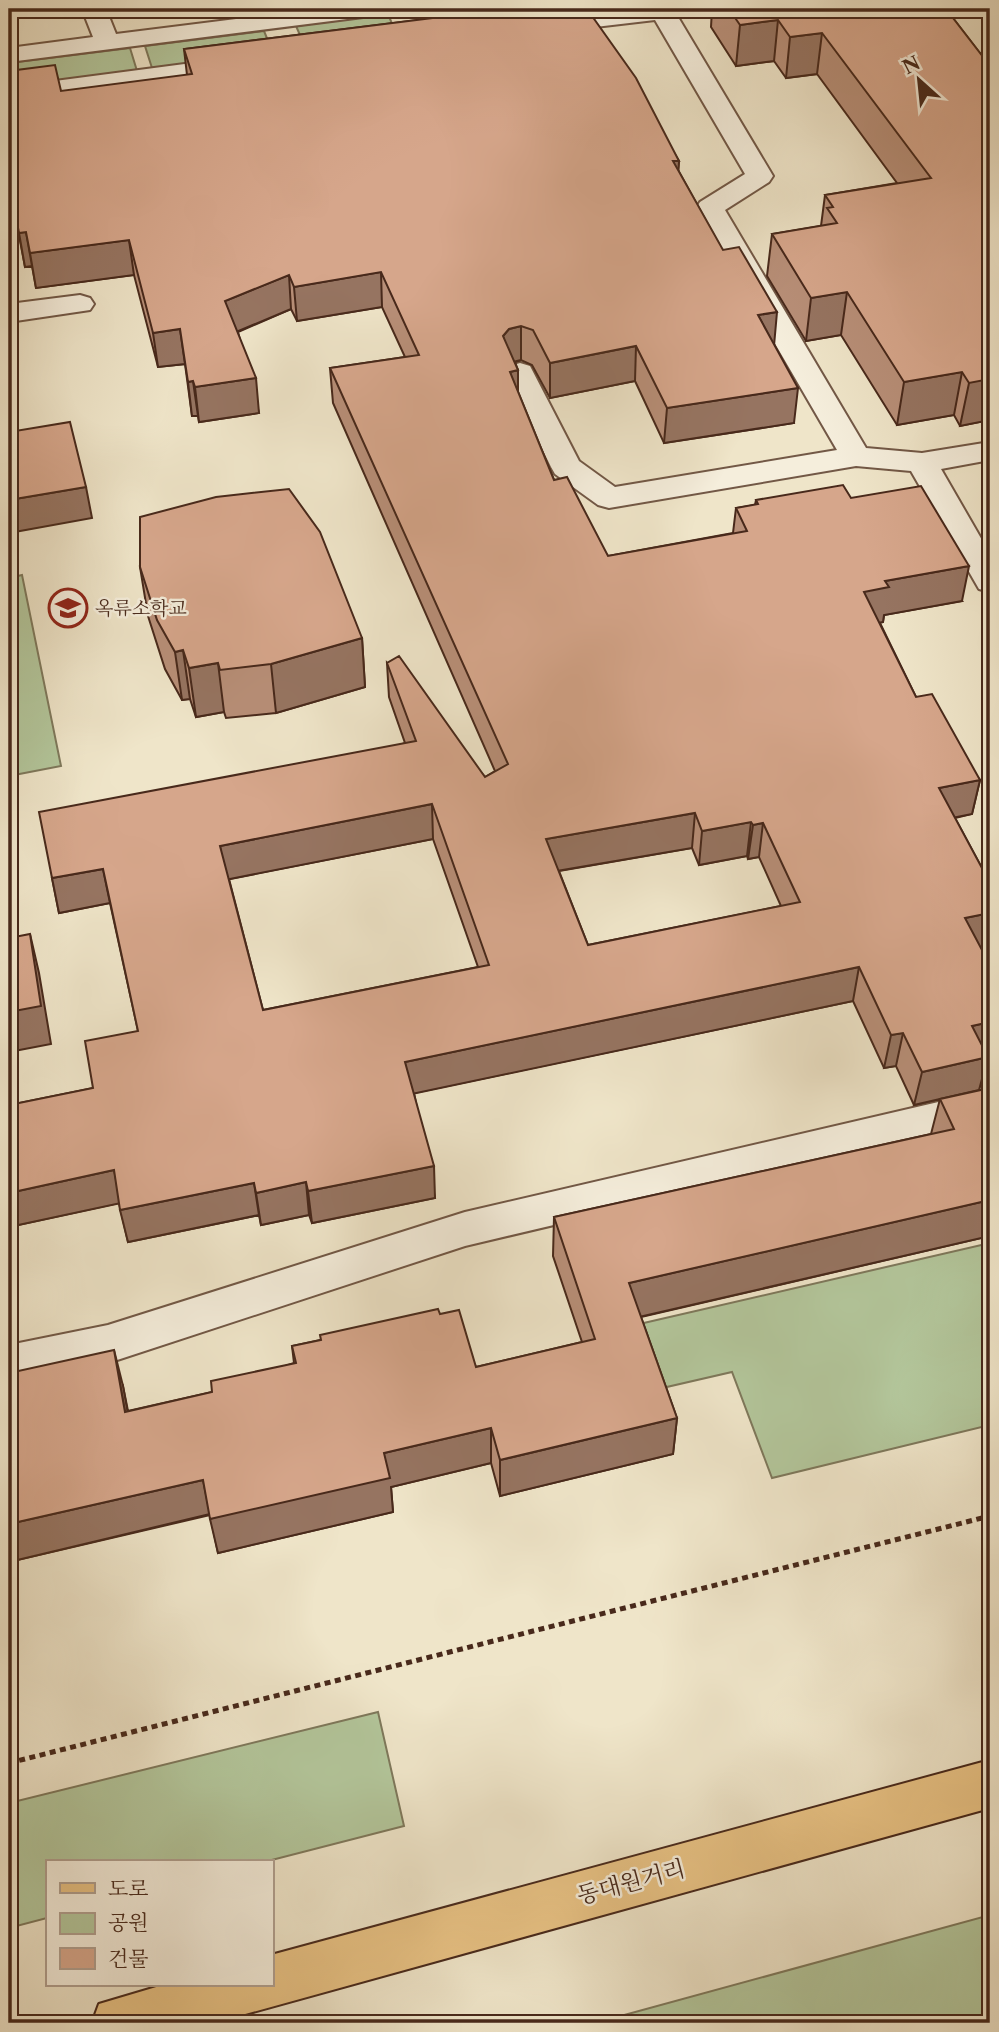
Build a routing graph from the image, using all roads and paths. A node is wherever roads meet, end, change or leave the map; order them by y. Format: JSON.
{"nodes":[{"id":1,"x":94,"y":9,"type":"edge"},
{"id":2,"x":371,"y":9,"type":"edge"},
{"id":3,"x":669,"y":10,"type":"edge"},
{"id":4,"x":274,"y":21,"type":"junction"},
{"id":5,"x":524,"y":29,"type":"edge"},
{"id":6,"x":107,"y":42,"type":"junction"},
{"id":7,"x":283,"y":46,"type":"edge"},
{"id":8,"x":9,"y":55,"type":"edge"},
{"id":9,"x":261,"y":62,"type":"edge"},
{"id":10,"x":9,"y":95,"type":"edge"},
{"id":11,"x":80,"y":304,"type":"dead end"},
{"id":12,"x":9,"y":313,"type":"edge"},
{"id":13,"x":520,"y":372,"type":"edge"},
{"id":14,"x":990,"y":451,"type":"edge"},
{"id":15,"x":856,"y":456,"type":"junction"},
{"id":16,"x":922,"y":463,"type":"junction"},
{"id":17,"x":990,"y":581,"type":"edge"},
{"id":18,"x":990,"y":1106,"type":"edge"},
{"id":19,"x":9,"y":1364,"type":"edge"},
{"id":20,"x":990,"y":1517,"type":"edge"},
{"id":21,"x":9,"y":1763,"type":"edge"},
{"id":22,"x":990,"y":1784,"type":"edge"},
{"id":23,"x":273,"y":1980,"type":"edge"},
{"id":24,"x":254,"y":1986,"type":"edge"},
{"id":25,"x":118,"y":2023,"type":"edge"}],
"edges":[{"from":1,"to":6,"type":"street"},
{"from":2,"to":4,"type":"street"},
{"from":3,"to":5,"type":"street"},
{"from":3,"to":15,"type":"street"},
{"from":4,"to":6,"type":"street"},
{"from":4,"to":7,"type":"street"},
{"from":6,"to":8,"type":"street"},
{"from":9,"to":10,"type":"street"},
{"from":11,"to":12,"type":"street"},
{"from":13,"to":15,"type":"street"},
{"from":14,"to":16,"type":"street"},
{"from":15,"to":16,"type":"street"},
{"from":16,"to":17,"type":"street"},
{"from":18,"to":19,"type":"street"},
{"from":20,"to":21,"type":"path"},
{"from":22,"to":23,"type":"main road","name":"동대원거리"},
{"from":24,"to":25,"type":"main road"}]}
